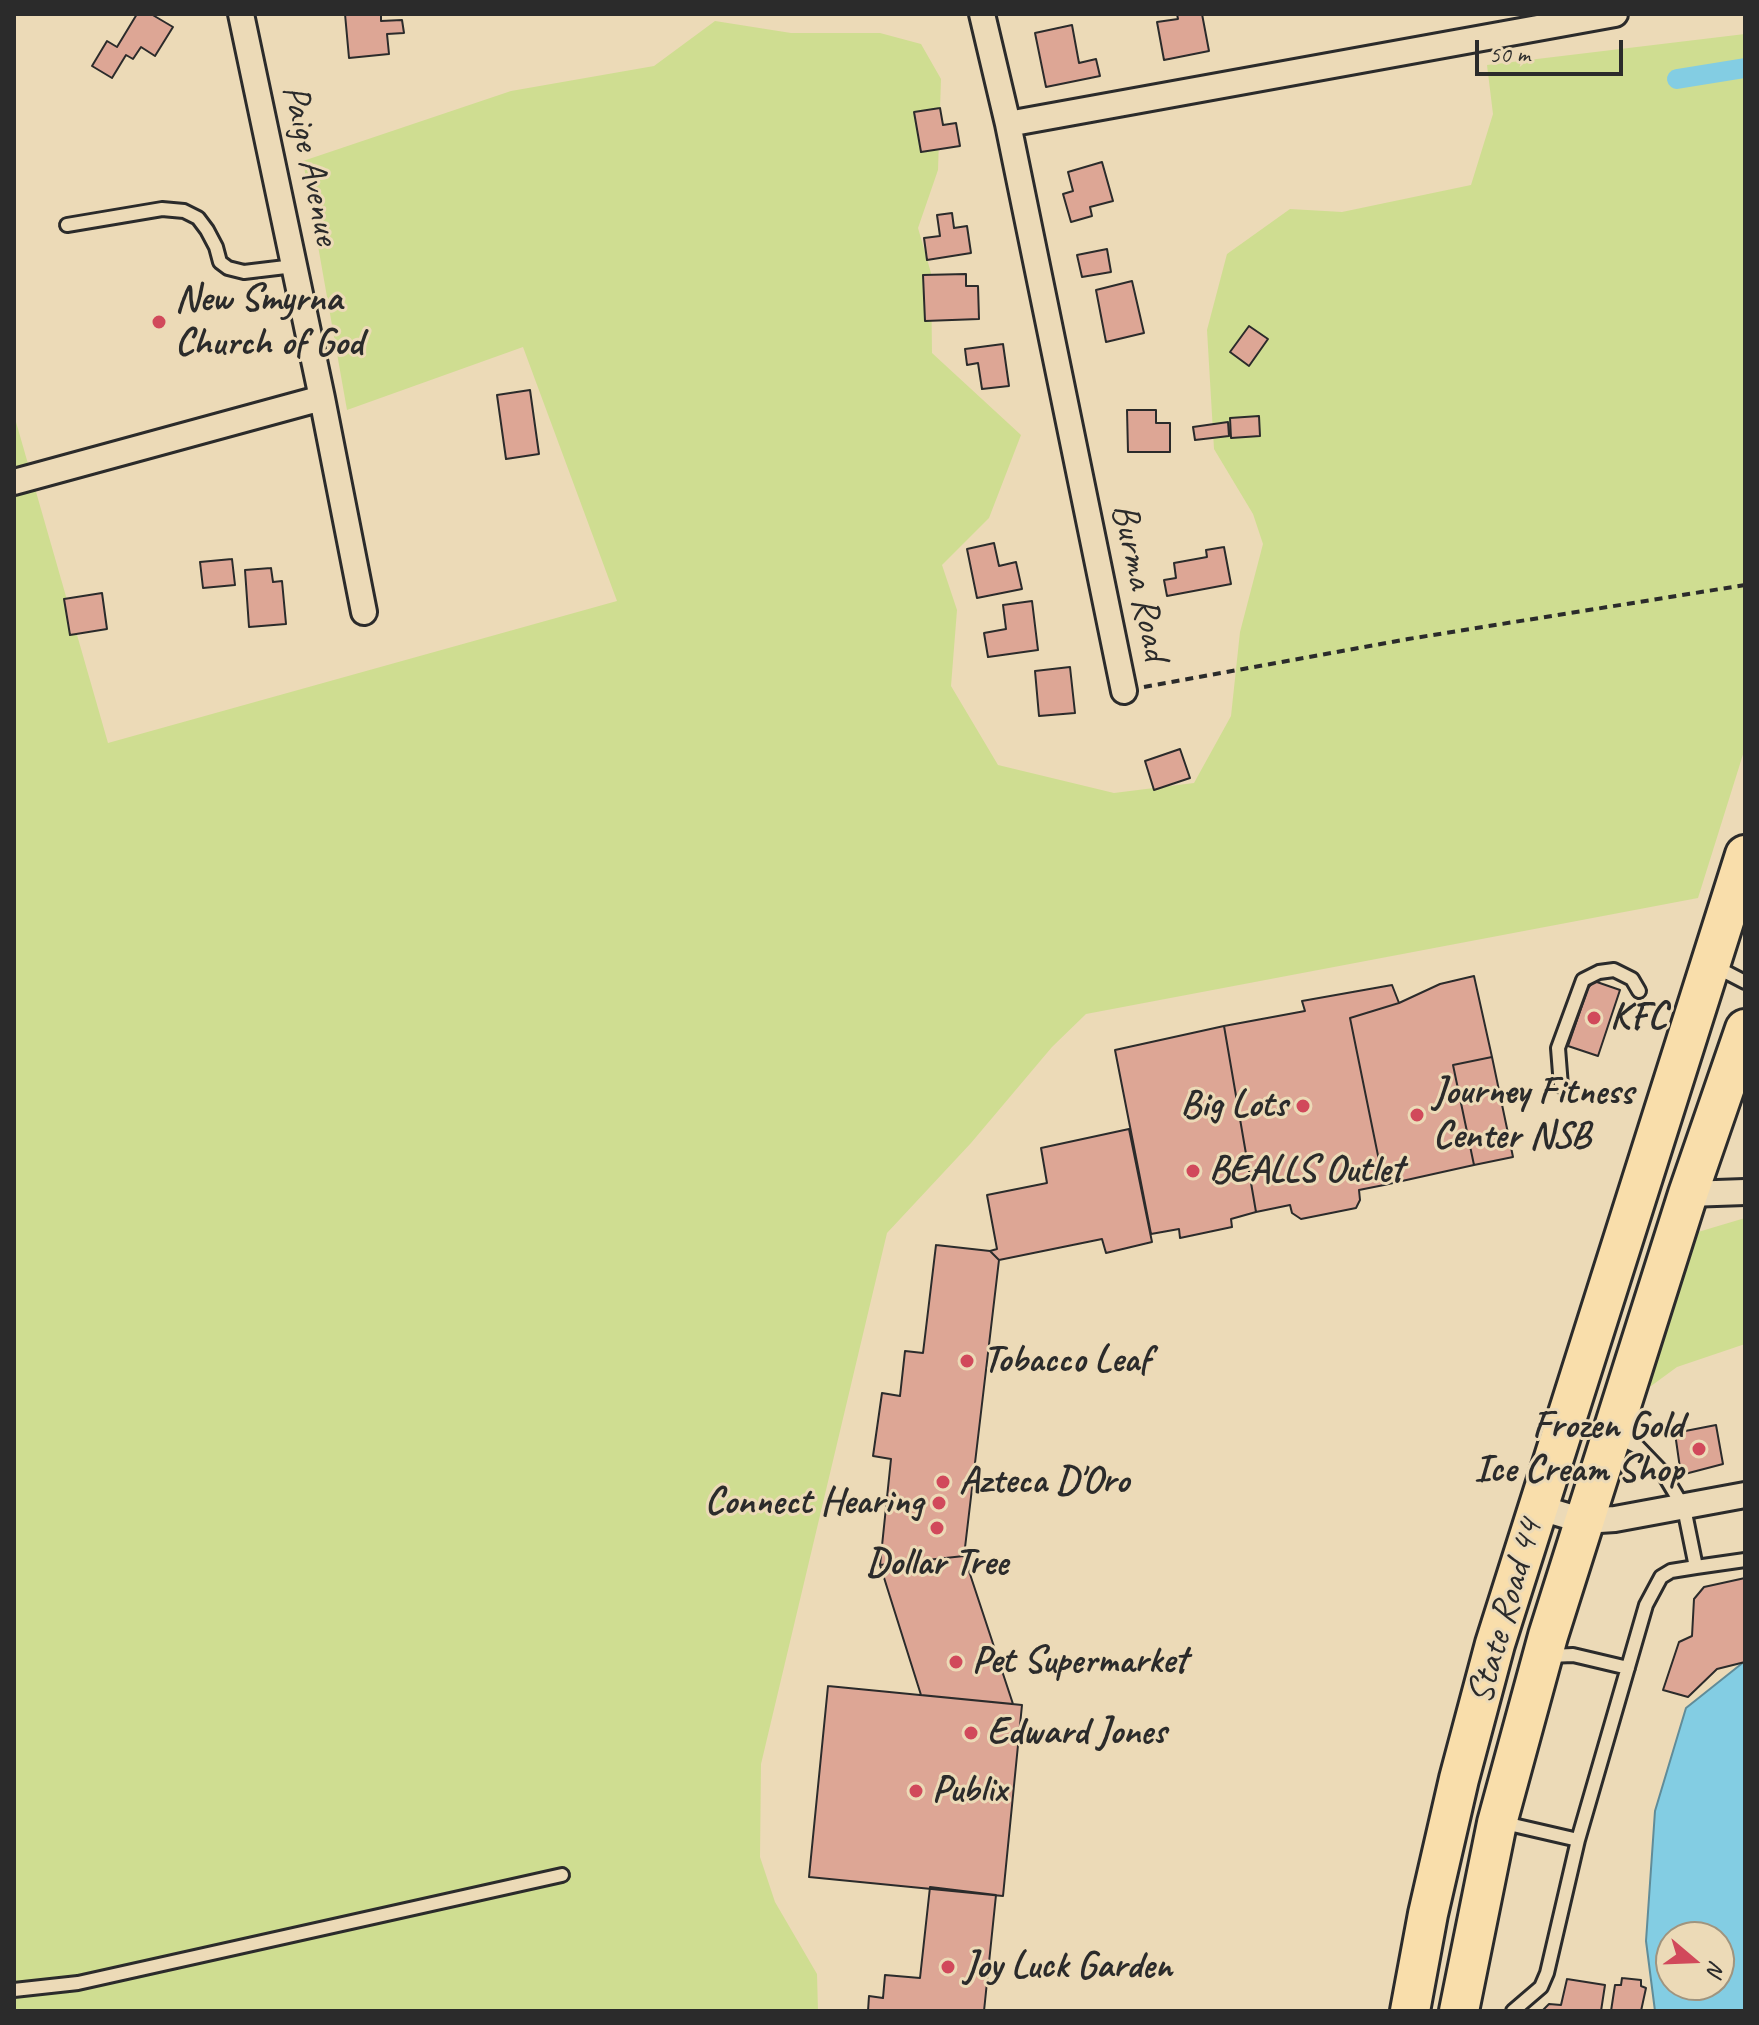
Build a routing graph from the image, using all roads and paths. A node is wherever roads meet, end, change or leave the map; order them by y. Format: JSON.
{"nodes":[{"id":1,"x":241,"y":14,"type":"edge"},
{"id":2,"x":982,"y":14,"type":"edge"},
{"id":3,"x":1615,"y":14,"type":"edge"},
{"id":4,"x":1008,"y":124,"type":"junction"},
{"id":5,"x":67,"y":225,"type":"dead end"},
{"id":6,"x":294,"y":266,"type":"junction"},
{"id":7,"x":322,"y":398,"type":"junction"},
{"id":8,"x":14,"y":482,"type":"edge"},
{"id":9,"x":1745,"y":585,"type":"edge"},
{"id":10,"x":364,"y":612,"type":"dead end"},
{"id":11,"x":1124,"y":691,"type":"joint"},
{"id":12,"x":1745,"y":855,"type":"edge"},
{"id":13,"x":1709,"y":964,"type":"junction"},
{"id":14,"x":1745,"y":982,"type":"edge"},
{"id":15,"x":1639,"y":991,"type":"dead end"},
{"id":16,"x":1745,"y":1029,"type":"edge"},
{"id":17,"x":1561,"y":1086,"type":"dead end"},
{"id":18,"x":1745,"y":1192,"type":"edge"},
{"id":19,"x":1688,"y":1194,"type":"junction"},
{"id":20,"x":1611,"y":1435,"type":"junction"},
{"id":21,"x":1745,"y":1495,"type":"edge"},
{"id":22,"x":1537,"y":1507,"type":"junction"},
{"id":23,"x":1684,"y":1508,"type":"junction"},
{"id":24,"x":1584,"y":1521,"type":"junction"},
{"id":25,"x":1745,"y":1560,"type":"edge"},
{"id":26,"x":1696,"y":1567,"type":"junction"},
{"id":27,"x":1542,"y":1656,"type":"junction"},
{"id":28,"x":1628,"y":1668,"type":"junction"},
{"id":29,"x":1497,"y":1821,"type":"junction"},
{"id":30,"x":1578,"y":1840,"type":"junction"},
{"id":31,"x":562,"y":1875,"type":"dead end"},
{"id":32,"x":14,"y":1990,"type":"edge"},
{"id":33,"x":1410,"y":2011,"type":"edge"},
{"id":34,"x":1459,"y":2011,"type":"edge"},
{"id":35,"x":1513,"y":2011,"type":"edge"}],
"edges":[{"from":1,"to":6,"type":"street","name":"Paige Avenue"},
{"from":2,"to":4,"type":"street","name":"Burma Road"},
{"from":3,"to":4,"type":"street"},
{"from":4,"to":11,"type":"street","name":"Burma Road"},
{"from":5,"to":6,"type":"lane"},
{"from":6,"to":7,"type":"street","name":"Paige Avenue"},
{"from":7,"to":8,"type":"street"},
{"from":7,"to":10,"type":"street","name":"Paige Avenue"},
{"from":9,"to":11,"type":"path","name":"Burma Road"},
{"from":12,"to":13,"type":"main road","name":"State Road 44"},
{"from":13,"to":14,"type":"lane"},
{"from":13,"to":22,"type":"main road","name":"State Road 44"},
{"from":15,"to":17,"type":"lane"},
{"from":16,"to":19,"type":"main road","name":"State Road 44"},
{"from":18,"to":19,"type":"street"},
{"from":19,"to":20,"type":"main road","name":"State Road 44"},
{"from":20,"to":23,"type":"lane"},
{"from":20,"to":24,"type":"main road","name":"State Road 44"},
{"from":21,"to":23,"type":"street"},
{"from":22,"to":24,"type":"street"},
{"from":22,"to":33,"type":"main road","name":"State Road 44"},
{"from":23,"to":24,"type":"street"},
{"from":23,"to":26,"type":"lane"},
{"from":24,"to":27,"type":"main road","name":"State Road 44"},
{"from":25,"to":26,"type":"lane"},
{"from":26,"to":28,"type":"lane"},
{"from":27,"to":28,"type":"lane"},
{"from":27,"to":29,"type":"main road","name":"State Road 44"},
{"from":28,"to":30,"type":"lane"},
{"from":29,"to":30,"type":"lane"},
{"from":29,"to":34,"type":"main road","name":"State Road 44"},
{"from":30,"to":35,"type":"lane"},
{"from":31,"to":32,"type":"lane"}]}
